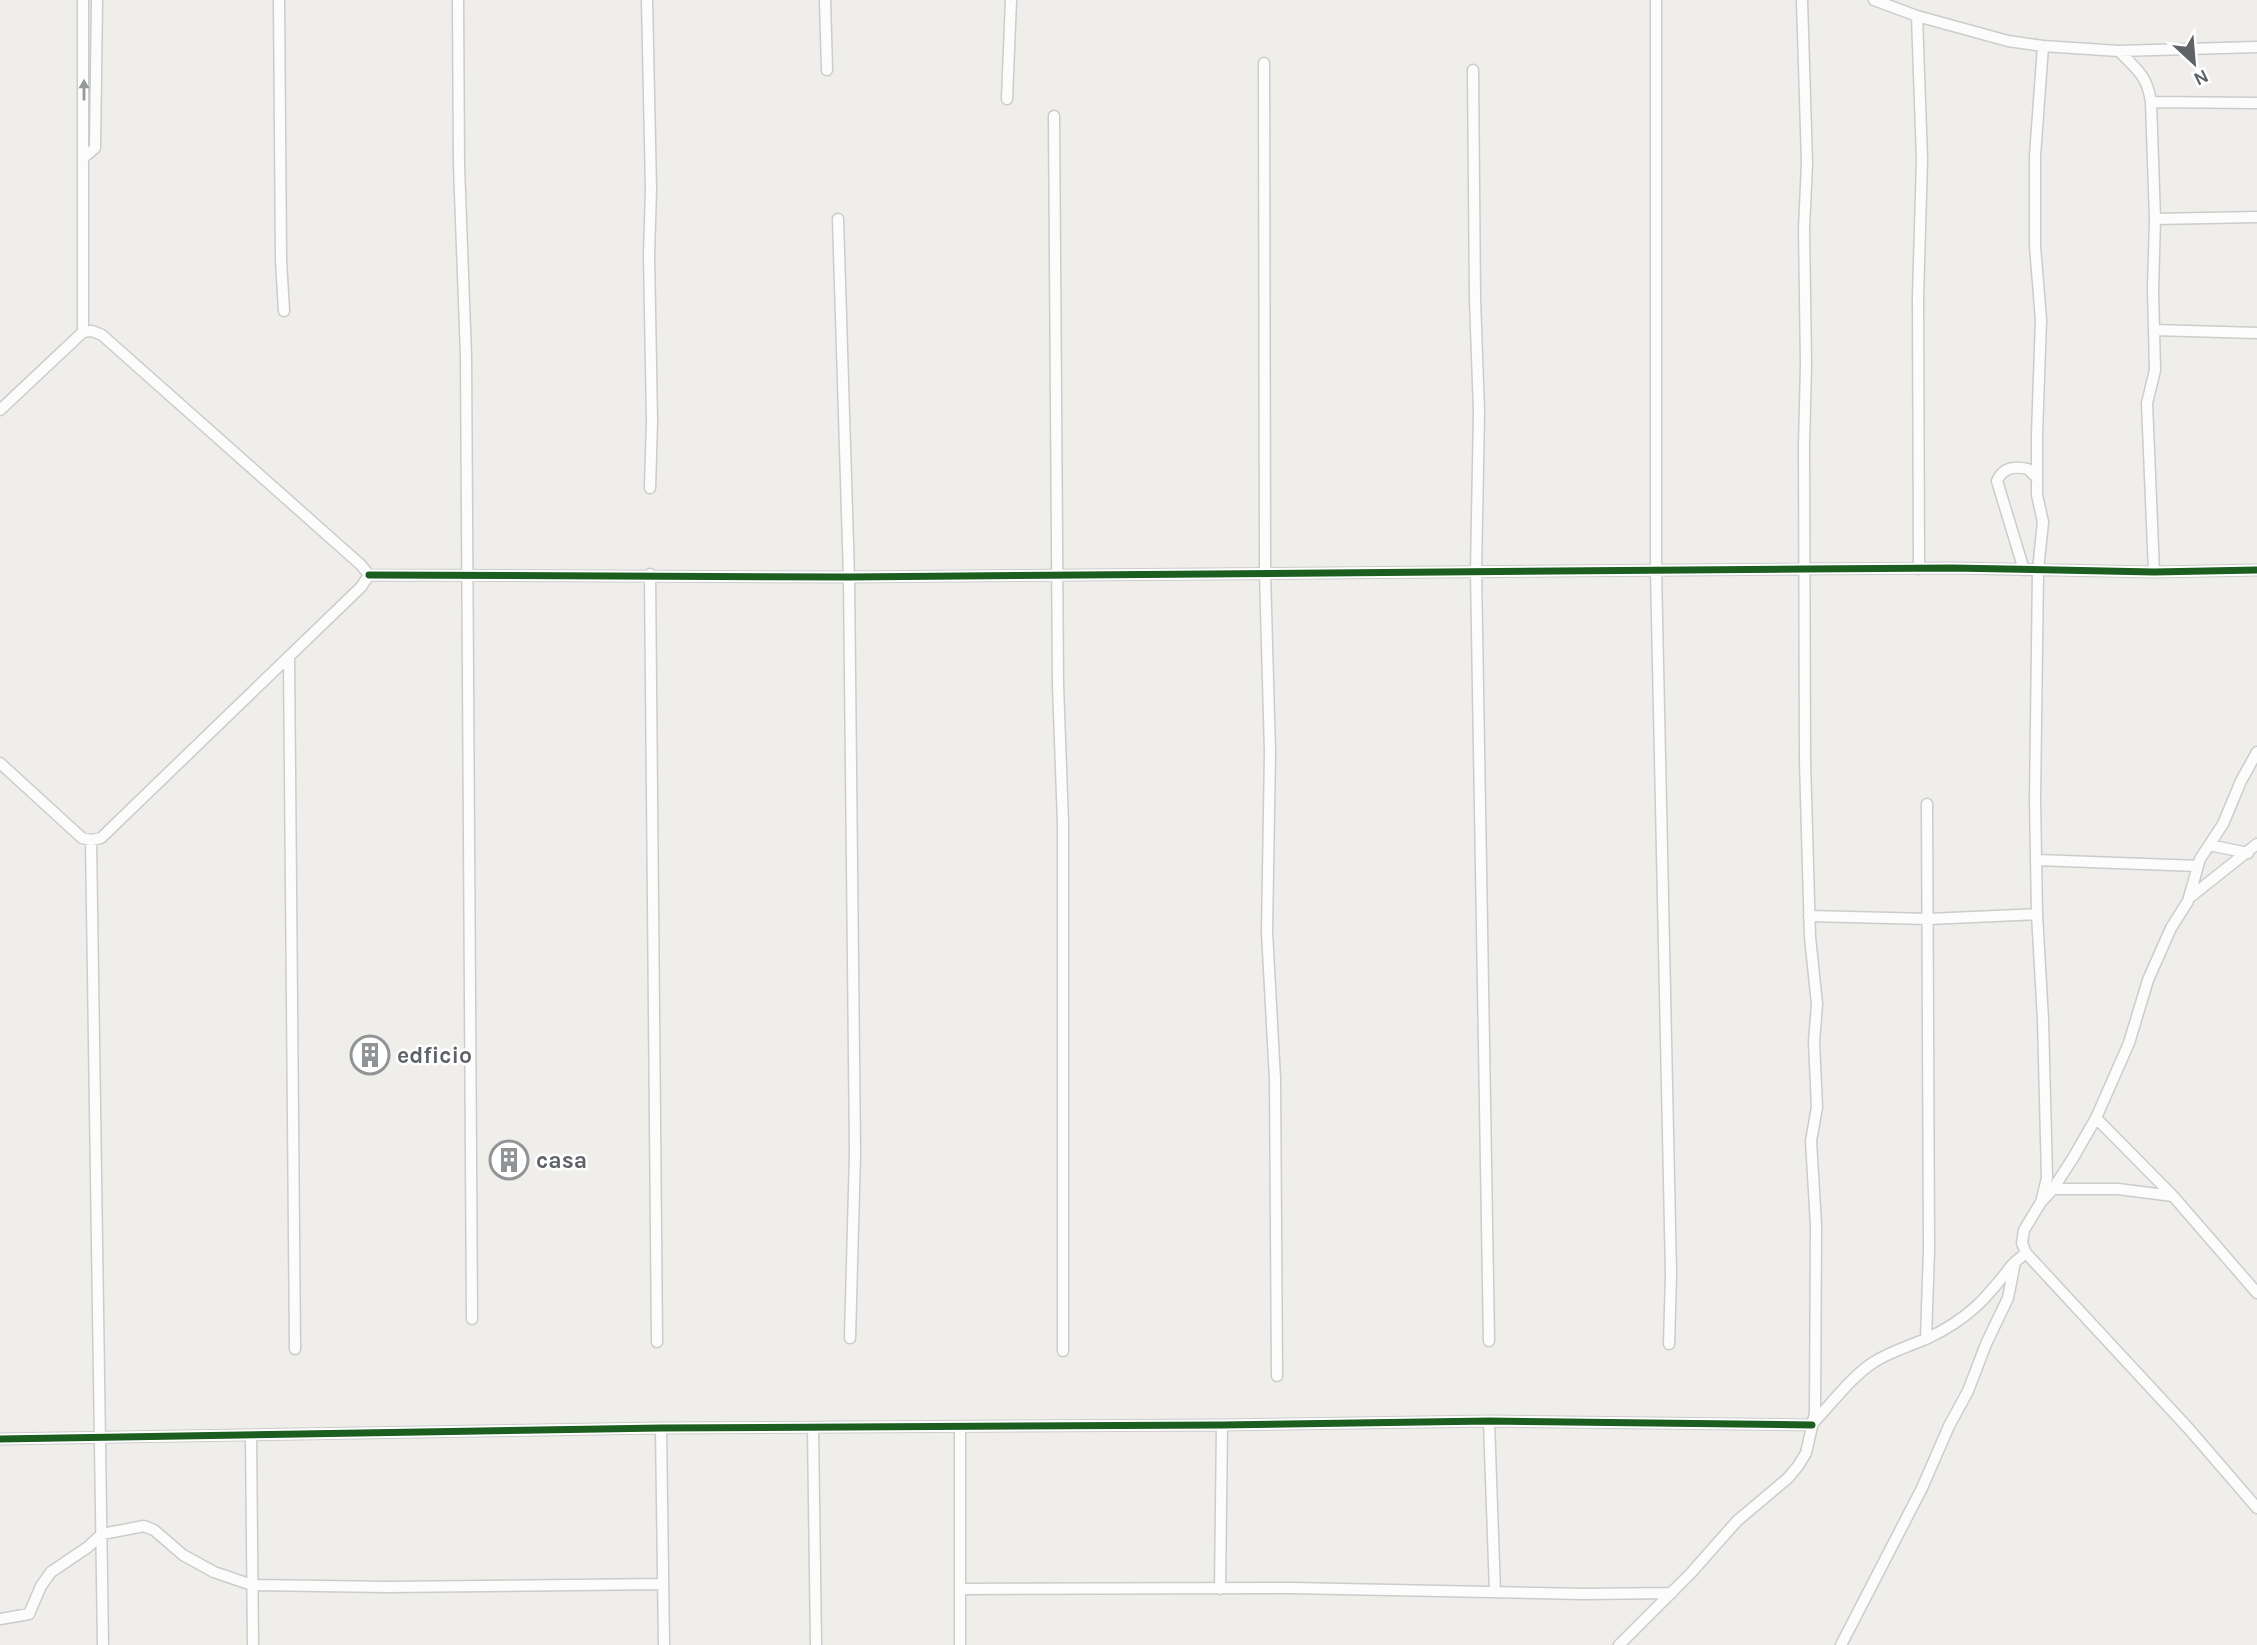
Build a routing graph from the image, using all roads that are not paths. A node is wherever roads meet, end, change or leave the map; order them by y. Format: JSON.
{"nodes":[{"id":1,"x":83,"y":0,"type":"edge"},
{"id":2,"x":97,"y":0,"type":"edge"},
{"id":3,"x":279,"y":0,"type":"edge"},
{"id":4,"x":458,"y":0,"type":"edge"},
{"id":5,"x":647,"y":0,"type":"edge"},
{"id":6,"x":825,"y":0,"type":"edge"},
{"id":7,"x":1011,"y":0,"type":"edge"},
{"id":8,"x":1656,"y":0,"type":"edge"},
{"id":9,"x":1802,"y":0,"type":"edge"},
{"id":10,"x":1874,"y":0,"type":"edge"},
{"id":11,"x":1917,"y":16,"type":"junction"},
{"id":12,"x":2043,"y":46,"type":"junction"},
{"id":13,"x":2257,"y":47,"type":"edge"},
{"id":14,"x":2119,"y":51,"type":"junction"},
{"id":15,"x":1264,"y":63,"type":"dead end"},
{"id":16,"x":1472,"y":69,"type":"dead end"},
{"id":17,"x":827,"y":70,"type":"dead end"},
{"id":18,"x":1007,"y":99,"type":"dead end"},
{"id":19,"x":2151,"y":102,"type":"junction"},
{"id":20,"x":2257,"y":103,"type":"edge"},
{"id":21,"x":1054,"y":116,"type":"dead end"},
{"id":22,"x":83,"y":158,"type":"junction"},
{"id":23,"x":2257,"y":217,"type":"edge"},
{"id":24,"x":838,"y":219,"type":"dead end"},
{"id":25,"x":2155,"y":219,"type":"junction"},
{"id":26,"x":284,"y":311,"type":"dead end"},
{"id":27,"x":2154,"y":330,"type":"junction"},
{"id":28,"x":83,"y":331,"type":"junction"},
{"id":29,"x":2257,"y":333,"type":"edge"},
{"id":30,"x":0,"y":410,"type":"edge"},
{"id":31,"x":2037,"y":478,"type":"junction"},
{"id":32,"x":650,"y":488,"type":"dead end"},
{"id":33,"x":1805,"y":569,"type":"junction"},
{"id":34,"x":1919,"y":569,"type":"junction"},
{"id":35,"x":1656,"y":570,"type":"junction"},
{"id":36,"x":2024,"y":570,"type":"junction"},
{"id":37,"x":2038,"y":570,"type":"junction"},
{"id":38,"x":2257,"y":570,"type":"edge"},
{"id":39,"x":1476,"y":571,"type":"junction"},
{"id":40,"x":2154,"y":572,"type":"junction"},
{"id":41,"x":1265,"y":573,"type":"junction"},
{"id":42,"x":650,"y":574,"type":"junction"},
{"id":43,"x":369,"y":575,"type":"junction"},
{"id":44,"x":1059,"y":575,"type":"junction"},
{"id":45,"x":467,"y":576,"type":"junction"},
{"id":46,"x":849,"y":577,"type":"junction"},
{"id":47,"x":289,"y":657,"type":"junction"},
{"id":48,"x":2257,"y":752,"type":"edge"},
{"id":49,"x":0,"y":763,"type":"edge"},
{"id":50,"x":1927,"y":804,"type":"dead end"},
{"id":51,"x":91,"y":840,"type":"junction"},
{"id":52,"x":2257,"y":844,"type":"edge"},
{"id":53,"x":2208,"y":845,"type":"junction"},
{"id":54,"x":2248,"y":853,"type":"junction"},
{"id":55,"x":2037,"y":860,"type":"junction"},
{"id":56,"x":2198,"y":866,"type":"junction"},
{"id":57,"x":2189,"y":898,"type":"junction"},
{"id":58,"x":2037,"y":914,"type":"junction"},
{"id":59,"x":1809,"y":916,"type":"junction"},
{"id":60,"x":1929,"y":919,"type":"junction"},
{"id":61,"x":2096,"y":1118,"type":"junction"},
{"id":62,"x":2053,"y":1189,"type":"junction"},
{"id":63,"x":2173,"y":1196,"type":"junction"},
{"id":64,"x":2041,"y":1202,"type":"junction"},
{"id":65,"x":2026,"y":1253,"type":"junction"},
{"id":66,"x":2015,"y":1262,"type":"junction"},
{"id":67,"x":2257,"y":1293,"type":"edge"},
{"id":68,"x":472,"y":1319,"type":"dead end"},
{"id":69,"x":850,"y":1338,"type":"dead end"},
{"id":70,"x":1926,"y":1339,"type":"junction"},
{"id":71,"x":1489,"y":1340,"type":"dead end"},
{"id":72,"x":657,"y":1342,"type":"dead end"},
{"id":73,"x":1669,"y":1344,"type":"dead end"},
{"id":74,"x":295,"y":1349,"type":"dead end"},
{"id":75,"x":1062,"y":1351,"type":"dead end"},
{"id":76,"x":1277,"y":1376,"type":"dead end"},
{"id":77,"x":1489,"y":1421,"type":"junction"},
{"id":78,"x":1812,"y":1424,"type":"junction"},
{"id":79,"x":1222,"y":1426,"type":"junction"},
{"id":80,"x":960,"y":1427,"type":"junction"},
{"id":81,"x":813,"y":1428,"type":"junction"},
{"id":82,"x":661,"y":1429,"type":"junction"},
{"id":83,"x":251,"y":1435,"type":"junction"},
{"id":84,"x":100,"y":1436,"type":"junction"},
{"id":85,"x":0,"y":1439,"type":"edge"},
{"id":86,"x":2257,"y":1508,"type":"edge"},
{"id":87,"x":102,"y":1534,"type":"junction"},
{"id":88,"x":663,"y":1584,"type":"junction"},
{"id":89,"x":252,"y":1585,"type":"junction"},
{"id":90,"x":1220,"y":1588,"type":"junction"},
{"id":91,"x":961,"y":1589,"type":"junction"},
{"id":92,"x":1495,"y":1592,"type":"junction"},
{"id":93,"x":1672,"y":1593,"type":"junction"},
{"id":94,"x":0,"y":1619,"type":"edge"},
{"id":95,"x":103,"y":1645,"type":"edge"},
{"id":96,"x":253,"y":1645,"type":"edge"},
{"id":97,"x":664,"y":1645,"type":"edge"},
{"id":98,"x":816,"y":1645,"type":"edge"},
{"id":99,"x":960,"y":1645,"type":"edge"},
{"id":100,"x":1619,"y":1645,"type":"edge"},
{"id":101,"x":1841,"y":1645,"type":"edge"}],
"edges":[{"from":22,"to":1,"type":"street","one_way":true},
{"from":2,"to":22,"type":"street"},
{"from":3,"to":26,"type":"street"},
{"from":4,"to":45,"type":"street"},
{"from":5,"to":32,"type":"street"},
{"from":6,"to":17,"type":"street"},
{"from":7,"to":18,"type":"street"},
{"from":8,"to":35,"type":"street"},
{"from":9,"to":33,"type":"street"},
{"from":10,"to":11,"type":"street"},
{"from":11,"to":12,"type":"street"},
{"from":11,"to":34,"type":"street"},
{"from":12,"to":14,"type":"street"},
{"from":12,"to":31,"type":"street"},
{"from":13,"to":14,"type":"street"},
{"from":14,"to":19,"type":"street"},
{"from":15,"to":41,"type":"street"},
{"from":16,"to":39,"type":"street"},
{"from":19,"to":20,"type":"street"},
{"from":19,"to":25,"type":"street"},
{"from":21,"to":44,"type":"street"},
{"from":22,"to":28,"type":"street"},
{"from":23,"to":25,"type":"street"},
{"from":24,"to":46,"type":"street"},
{"from":25,"to":27,"type":"street"},
{"from":27,"to":29,"type":"street"},
{"from":27,"to":40,"type":"street"},
{"from":28,"to":30,"type":"street"},
{"from":28,"to":43,"type":"street"},
{"from":31,"to":36,"type":"street"},
{"from":31,"to":37,"type":"street"},
{"from":33,"to":34,"type":"street"},
{"from":33,"to":35,"type":"street"},
{"from":33,"to":59,"type":"street"},
{"from":34,"to":36,"type":"street"},
{"from":35,"to":39,"type":"street"},
{"from":35,"to":73,"type":"street"},
{"from":36,"to":37,"type":"street"},
{"from":37,"to":40,"type":"street"},
{"from":37,"to":55,"type":"street"},
{"from":38,"to":40,"type":"street"},
{"from":39,"to":41,"type":"street"},
{"from":39,"to":71,"type":"street"},
{"from":41,"to":44,"type":"street"},
{"from":41,"to":76,"type":"street"},
{"from":42,"to":45,"type":"street"},
{"from":42,"to":46,"type":"street"},
{"from":42,"to":72,"type":"street"},
{"from":43,"to":45,"type":"street"},
{"from":43,"to":47,"type":"street"},
{"from":44,"to":46,"type":"street"},
{"from":44,"to":75,"type":"street"},
{"from":45,"to":68,"type":"street"},
{"from":46,"to":69,"type":"street"},
{"from":47,"to":51,"type":"street"},
{"from":47,"to":74,"type":"street"},
{"from":48,"to":53,"type":"street"},
{"from":49,"to":51,"type":"street"},
{"from":50,"to":60,"type":"street"},
{"from":51,"to":84,"type":"street"},
{"from":52,"to":54,"type":"street"},
{"from":53,"to":54,"type":"street"},
{"from":53,"to":56,"type":"street"},
{"from":54,"to":57,"type":"street"},
{"from":55,"to":56,"type":"street"},
{"from":55,"to":58,"type":"street"},
{"from":56,"to":57,"type":"street"},
{"from":57,"to":61,"type":"street"},
{"from":58,"to":60,"type":"street"},
{"from":58,"to":64,"type":"street"},
{"from":59,"to":60,"type":"street"},
{"from":59,"to":78,"type":"street"},
{"from":60,"to":70,"type":"street"},
{"from":61,"to":62,"type":"street"},
{"from":61,"to":63,"type":"street"},
{"from":62,"to":63,"type":"street"},
{"from":62,"to":64,"type":"street"},
{"from":63,"to":67,"type":"street"},
{"from":64,"to":65,"type":"street"},
{"from":65,"to":66,"type":"street"},
{"from":65,"to":86,"type":"street"},
{"from":66,"to":70,"type":"street"},
{"from":66,"to":101,"type":"street"},
{"from":70,"to":78,"type":"street"},
{"from":77,"to":78,"type":"street"},
{"from":77,"to":79,"type":"street"},
{"from":77,"to":92,"type":"street"},
{"from":78,"to":93,"type":"street"},
{"from":79,"to":80,"type":"street"},
{"from":79,"to":90,"type":"street"},
{"from":80,"to":81,"type":"street"},
{"from":80,"to":91,"type":"street"},
{"from":81,"to":82,"type":"street"},
{"from":81,"to":98,"type":"street"},
{"from":82,"to":83,"type":"street"},
{"from":82,"to":88,"type":"street"},
{"from":83,"to":84,"type":"street"},
{"from":83,"to":89,"type":"street"},
{"from":84,"to":85,"type":"street"},
{"from":84,"to":87,"type":"street"},
{"from":87,"to":89,"type":"street"},
{"from":87,"to":94,"type":"street"},
{"from":87,"to":95,"type":"street"},
{"from":88,"to":89,"type":"street"},
{"from":88,"to":97,"type":"street"},
{"from":89,"to":96,"type":"street"},
{"from":90,"to":91,"type":"street"},
{"from":90,"to":92,"type":"street"},
{"from":91,"to":99,"type":"street"},
{"from":92,"to":93,"type":"street"},
{"from":93,"to":100,"type":"street"}]}
